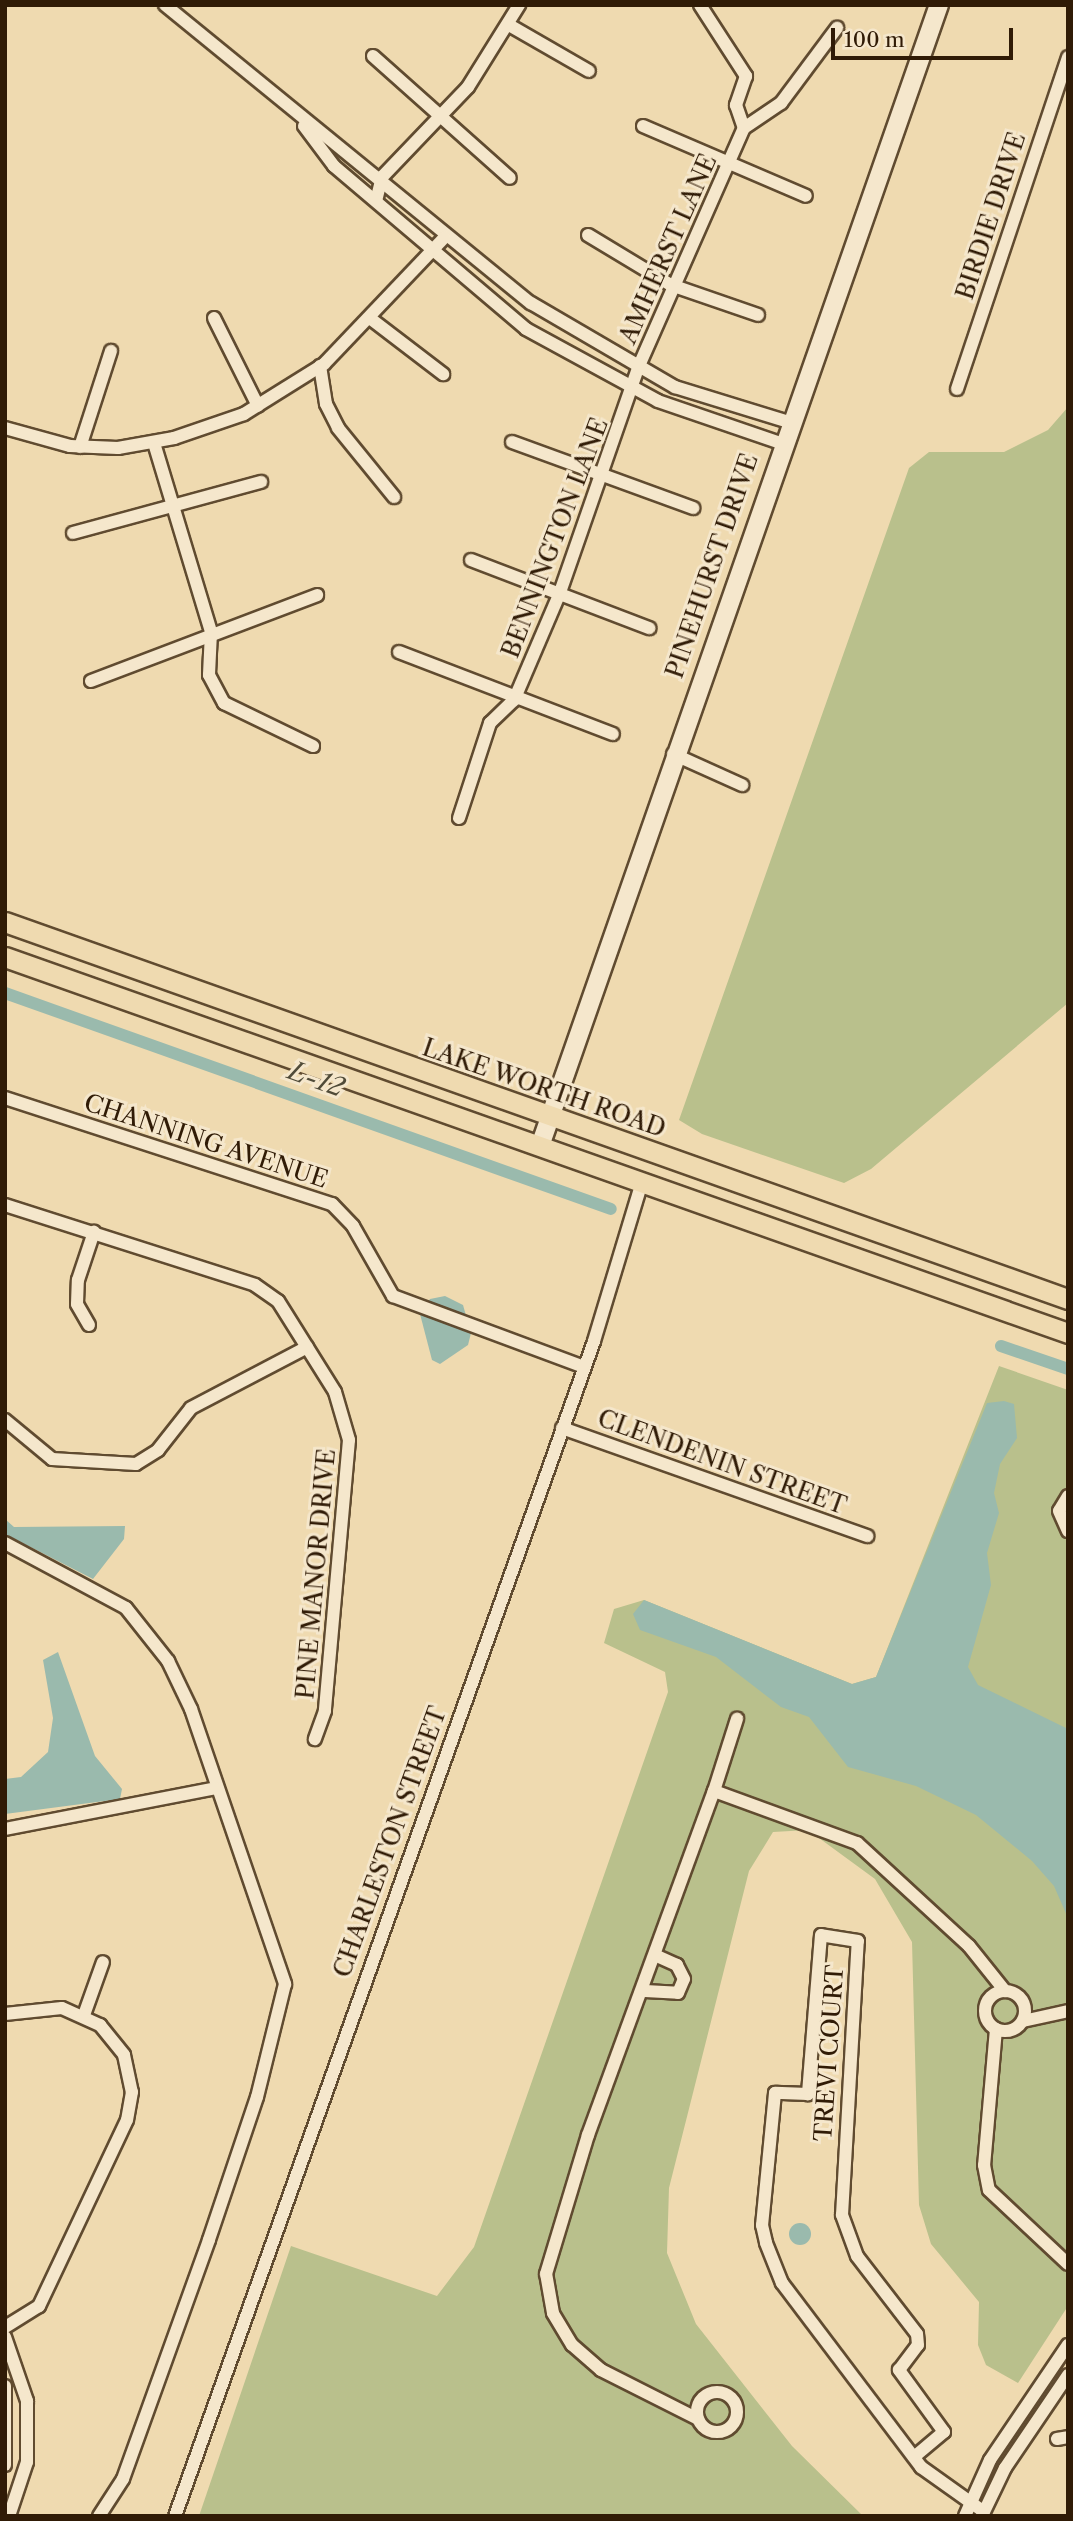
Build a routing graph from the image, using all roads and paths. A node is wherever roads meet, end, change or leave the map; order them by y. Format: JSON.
{"nodes":[{"id":1,"x":165,"y":5,"type":"edge"},
{"id":2,"x":519,"y":5,"type":"edge"},
{"id":3,"x":700,"y":5,"type":"edge"},
{"id":4,"x":939,"y":5,"type":"edge"},
{"id":5,"x":509,"y":25,"type":"junction"},
{"id":6,"x":837,"y":28,"type":"dead end"},
{"id":7,"x":373,"y":55,"type":"dead end"},
{"id":8,"x":1068,"y":57,"type":"edge"},
{"id":9,"x":589,"y":72,"type":"dead end"},
{"id":10,"x":296,"y":115,"type":"junction"},
{"id":11,"x":439,"y":117,"type":"junction"},
{"id":12,"x":643,"y":126,"type":"dead end"},
{"id":13,"x":744,"y":128,"type":"junction"},
{"id":14,"x":729,"y":164,"type":"junction"},
{"id":15,"x":382,"y":177,"type":"junction"},
{"id":16,"x":510,"y":178,"type":"dead end"},
{"id":17,"x":806,"y":196,"type":"dead end"},
{"id":18,"x":376,"y":201,"type":"junction"},
{"id":19,"x":588,"y":235,"type":"dead end"},
{"id":20,"x":445,"y":237,"type":"junction"},
{"id":21,"x":427,"y":249,"type":"junction"},
{"id":22,"x":671,"y":285,"type":"junction"},
{"id":23,"x":758,"y":315,"type":"dead end"},
{"id":24,"x":214,"y":318,"type":"dead end"},
{"id":25,"x":372,"y":318,"type":"junction"},
{"id":26,"x":111,"y":351,"type":"dead end"},
{"id":27,"x":320,"y":366,"type":"junction"},
{"id":28,"x":638,"y":369,"type":"junction"},
{"id":29,"x":443,"y":374,"type":"dead end"},
{"id":30,"x":633,"y":389,"type":"junction"},
{"id":31,"x":957,"y":389,"type":"dead end"},
{"id":32,"x":258,"y":406,"type":"junction"},
{"id":33,"x":789,"y":422,"type":"junction"},
{"id":34,"x":5,"y":428,"type":"edge"},
{"id":35,"x":512,"y":442,"type":"dead end"},
{"id":36,"x":154,"y":443,"type":"junction"},
{"id":37,"x":781,"y":443,"type":"junction"},
{"id":38,"x":80,"y":447,"type":"junction"},
{"id":39,"x":604,"y":478,"type":"junction"},
{"id":40,"x":261,"y":482,"type":"dead end"},
{"id":41,"x":394,"y":497,"type":"dead end"},
{"id":42,"x":175,"y":507,"type":"junction"},
{"id":43,"x":693,"y":508,"type":"dead end"},
{"id":44,"x":73,"y":533,"type":"dead end"},
{"id":45,"x":471,"y":560,"type":"dead end"},
{"id":46,"x":317,"y":595,"type":"dead end"},
{"id":47,"x":559,"y":596,"type":"junction"},
{"id":48,"x":649,"y":628,"type":"dead end"},
{"id":49,"x":211,"y":632,"type":"junction"},
{"id":50,"x":399,"y":652,"type":"dead end"},
{"id":51,"x":91,"y":681,"type":"dead end"},
{"id":52,"x":514,"y":700,"type":"junction"},
{"id":53,"x":613,"y":734,"type":"dead end"},
{"id":54,"x":313,"y":746,"type":"dead end"},
{"id":55,"x":673,"y":754,"type":"junction"},
{"id":56,"x":742,"y":785,"type":"dead end"},
{"id":57,"x":459,"y":818,"type":"dead end"},
{"id":58,"x":5,"y":922,"type":"edge"},
{"id":59,"x":5,"y":957,"type":"edge"},
{"id":60,"x":309,"y":1031,"type":"junction"},
{"id":61,"x":246,"y":1042,"type":"junction"},
{"id":62,"x":5,"y":1098,"type":"edge"},
{"id":63,"x":550,"y":1116,"type":"junction"},
{"id":64,"x":540,"y":1146,"type":"junction"},
{"id":65,"x":642,"y":1182,"type":"junction"},
{"id":66,"x":5,"y":1205,"type":"edge"},
{"id":67,"x":94,"y":1232,"type":"junction"},
{"id":68,"x":1068,"y":1298,"type":"edge"},
{"id":69,"x":89,"y":1325,"type":"dead end"},
{"id":70,"x":1068,"y":1333,"type":"edge"},
{"id":71,"x":307,"y":1347,"type":"junction"},
{"id":72,"x":584,"y":1367,"type":"junction"},
{"id":73,"x":5,"y":1420,"type":"edge"},
{"id":74,"x":562,"y":1428,"type":"junction"},
{"id":75,"x":1068,"y":1496,"type":"edge"},
{"id":76,"x":1068,"y":1531,"type":"edge"},
{"id":77,"x":867,"y":1536,"type":"dead end"},
{"id":78,"x":5,"y":1543,"type":"edge"},
{"id":79,"x":737,"y":1719,"type":"dead end"},
{"id":80,"x":315,"y":1739,"type":"dead end"},
{"id":81,"x":215,"y":1788,"type":"junction"},
{"id":82,"x":714,"y":1791,"type":"junction"},
{"id":83,"x":5,"y":1829,"type":"edge"},
{"id":84,"x":657,"y":1956,"type":"junction"},
{"id":85,"x":103,"y":1962,"type":"dead end"},
{"id":86,"x":984,"y":1970,"type":"junction"},
{"id":87,"x":645,"y":1991,"type":"junction"},
{"id":88,"x":1005,"y":1991,"type":"junction"},
{"id":89,"x":1021,"y":1999,"type":"junction"},
{"id":90,"x":988,"y":2001,"type":"junction"},
{"id":91,"x":1051,"y":2011,"type":"junction"},
{"id":92,"x":1068,"y":2011,"type":"edge"},
{"id":93,"x":5,"y":2014,"type":"edge"},
{"id":94,"x":84,"y":2015,"type":"junction"},
{"id":95,"x":1023,"y":2021,"type":"junction"},
{"id":96,"x":996,"y":2029,"type":"junction"},
{"id":97,"x":1010,"y":2031,"type":"junction"},
{"id":98,"x":998,"y":2057,"type":"junction"},
{"id":99,"x":1068,"y":2264,"type":"edge"},
{"id":100,"x":5,"y":2327,"type":"edge"},
{"id":101,"x":5,"y":2337,"type":"edge"},
{"id":102,"x":1068,"y":2345,"type":"edge"},
{"id":103,"x":1068,"y":2375,"type":"edge"},
{"id":104,"x":5,"y":2386,"type":"edge"},
{"id":105,"x":698,"y":2419,"type":"dead end"},
{"id":106,"x":914,"y":2457,"type":"junction"},
{"id":107,"x":5,"y":2465,"type":"edge"},
{"id":108,"x":966,"y":2511,"type":"edge"},
{"id":109,"x":983,"y":2514,"type":"edge"},
{"id":110,"x":9,"y":2516,"type":"edge"},
{"id":111,"x":99,"y":2516,"type":"edge"},
{"id":112,"x":176,"y":2516,"type":"edge"}],
"edges":[{"from":1,"to":10,"type":"street"},
{"from":2,"to":5,"type":"street"},
{"from":3,"to":13,"type":"street"},
{"from":4,"to":33,"type":"street","name":"PINEHURST DRIVE"},
{"from":5,"to":9,"type":"street"},
{"from":5,"to":11,"type":"street"},
{"from":6,"to":13,"type":"street"},
{"from":7,"to":11,"type":"street"},
{"from":8,"to":31,"type":"street","name":"BIRDIE DRIVE"},
{"from":10,"to":15,"type":"street"},
{"from":10,"to":18,"type":"street"},
{"from":11,"to":15,"type":"street"},
{"from":11,"to":16,"type":"street"},
{"from":12,"to":14,"type":"street"},
{"from":13,"to":14,"type":"street","name":"AMHERST LANE"},
{"from":14,"to":17,"type":"street"},
{"from":14,"to":22,"type":"street","name":"AMHERST LANE"},
{"from":15,"to":18,"type":"street"},
{"from":15,"to":20,"type":"street"},
{"from":18,"to":21,"type":"street"},
{"from":19,"to":22,"type":"street"},
{"from":20,"to":21,"type":"street"},
{"from":20,"to":28,"type":"street"},
{"from":21,"to":25,"type":"street"},
{"from":21,"to":30,"type":"street"},
{"from":22,"to":23,"type":"street"},
{"from":22,"to":28,"type":"street","name":"AMHERST LANE"},
{"from":24,"to":32,"type":"street"},
{"from":25,"to":27,"type":"street"},
{"from":25,"to":29,"type":"street"},
{"from":26,"to":38,"type":"street"},
{"from":27,"to":32,"type":"street"},
{"from":27,"to":41,"type":"street"},
{"from":28,"to":30,"type":"street","name":"AMHERST LANE"},
{"from":28,"to":33,"type":"street"},
{"from":30,"to":37,"type":"street"},
{"from":30,"to":39,"type":"street","name":"BENNINGTON LANE"},
{"from":32,"to":36,"type":"street"},
{"from":33,"to":37,"type":"street","name":"PINEHURST DRIVE"},
{"from":34,"to":38,"type":"street"},
{"from":35,"to":39,"type":"street"},
{"from":36,"to":38,"type":"street"},
{"from":36,"to":42,"type":"street"},
{"from":37,"to":55,"type":"street","name":"PINEHURST DRIVE"},
{"from":39,"to":43,"type":"street"},
{"from":39,"to":47,"type":"street","name":"BENNINGTON LANE"},
{"from":40,"to":42,"type":"street"},
{"from":42,"to":44,"type":"street"},
{"from":42,"to":49,"type":"street"},
{"from":45,"to":47,"type":"street"},
{"from":46,"to":49,"type":"street"},
{"from":47,"to":48,"type":"street"},
{"from":47,"to":52,"type":"street","name":"BENNINGTON LANE"},
{"from":49,"to":51,"type":"street"},
{"from":49,"to":54,"type":"street"},
{"from":50,"to":52,"type":"street"},
{"from":52,"to":53,"type":"street"},
{"from":52,"to":57,"type":"street","name":"BENNINGTON LANE"},
{"from":55,"to":56,"type":"street"},
{"from":55,"to":63,"type":"street","name":"PINEHURST DRIVE"},
{"from":58,"to":60,"type":"main road","name":"LAKE WORTH ROAD"},
{"from":59,"to":61,"type":"main road"},
{"from":60,"to":61,"type":"main road"},
{"from":60,"to":63,"type":"main road","name":"LAKE WORTH ROAD"},
{"from":61,"to":64,"type":"main road"},
{"from":62,"to":72,"type":"street","name":"CHANNING AVENUE"},
{"from":63,"to":64,"type":"street","name":"PINEHURST DRIVE"},
{"from":63,"to":68,"type":"main road","name":"LAKE WORTH ROAD"},
{"from":64,"to":65,"type":"main road"},
{"from":65,"to":70,"type":"main road"},
{"from":65,"to":72,"type":"street","name":"CHARLESTON STREET"},
{"from":66,"to":67,"type":"street","name":"PINE MANOR DRIVE"},
{"from":67,"to":69,"type":"street"},
{"from":67,"to":71,"type":"street","name":"PINE MANOR DRIVE"},
{"from":71,"to":73,"type":"street"},
{"from":71,"to":80,"type":"street","name":"PINE MANOR DRIVE"},
{"from":72,"to":74,"type":"street","name":"CHARLESTON STREET"},
{"from":74,"to":77,"type":"street","name":"CLENDENIN STREET"},
{"from":74,"to":112,"type":"street","name":"CHARLESTON STREET"},
{"from":75,"to":76,"type":"street"},
{"from":78,"to":81,"type":"street"},
{"from":79,"to":82,"type":"street"},
{"from":81,"to":83,"type":"street"},
{"from":81,"to":111,"type":"street"},
{"from":82,"to":84,"type":"street"},
{"from":82,"to":86,"type":"street"},
{"from":84,"to":87,"type":"street"},
{"from":84,"to":87,"type":"street"},
{"from":85,"to":94,"type":"street"},
{"from":86,"to":88,"type":"street"},
{"from":86,"to":90,"type":"street"},
{"from":87,"to":105,"type":"street"},
{"from":88,"to":89,"type":"street"},
{"from":88,"to":90,"type":"street"},
{"from":89,"to":91,"type":"street"},
{"from":89,"to":95,"type":"street"},
{"from":90,"to":96,"type":"street"},
{"from":91,"to":92,"type":"street"},
{"from":91,"to":95,"type":"street"},
{"from":93,"to":94,"type":"street"},
{"from":94,"to":100,"type":"street"},
{"from":95,"to":97,"type":"street"},
{"from":96,"to":97,"type":"street"},
{"from":96,"to":98,"type":"street"},
{"from":97,"to":98,"type":"street"},
{"from":98,"to":99,"type":"street"},
{"from":101,"to":110,"type":"street"},
{"from":102,"to":108,"type":"street"},
{"from":103,"to":109,"type":"street"},
{"from":104,"to":107,"type":"street"},
{"from":106,"to":106,"type":"street","name":"TREVI COURT"},
{"from":106,"to":108,"type":"street","name":"TREVI COURT"},
{"from":108,"to":109,"type":"street","name":"TREVI COURT"}]}
